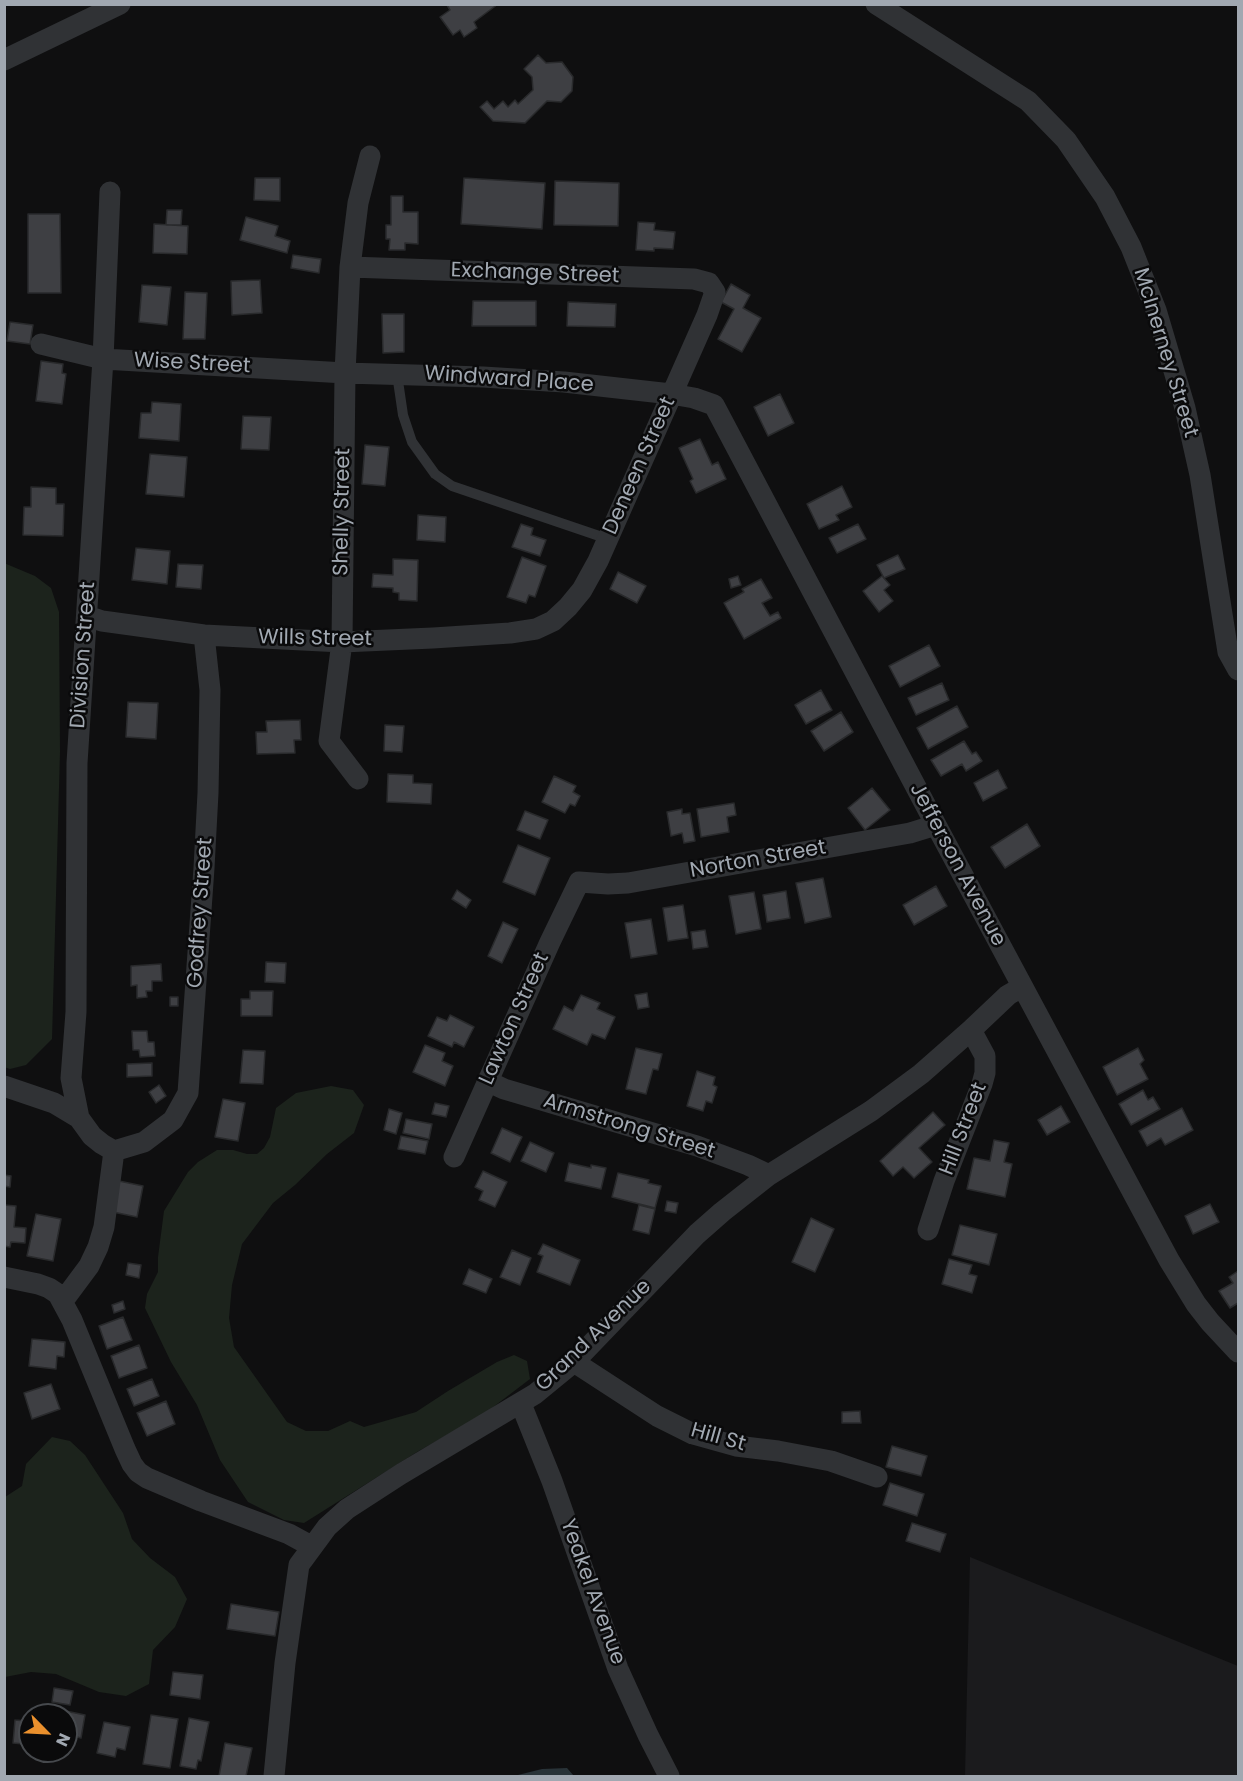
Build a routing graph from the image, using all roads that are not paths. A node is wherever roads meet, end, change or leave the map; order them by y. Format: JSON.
{"nodes":[{"id":1,"x":120,"y":4,"type":"edge"},
{"id":2,"x":876,"y":4,"type":"edge"},
{"id":3,"x":4,"y":60,"type":"edge"},
{"id":4,"x":370,"y":156,"type":"dead end"},
{"id":5,"x":110,"y":192,"type":"dead end"},
{"id":6,"x":350,"y":267,"type":"junction"},
{"id":7,"x":715,"y":292,"type":"joint"},
{"id":8,"x":41,"y":344,"type":"dead end"},
{"id":9,"x":103,"y":359,"type":"junction"},
{"id":10,"x":345,"y":373,"type":"junction"},
{"id":11,"x":398,"y":374,"type":"junction"},
{"id":12,"x":672,"y":394,"type":"junction"},
{"id":13,"x":608,"y":539,"type":"junction"},
{"id":14,"x":87,"y":616,"type":"junction"},
{"id":15,"x":544,"y":626,"type":"joint"},
{"id":16,"x":204,"y":635,"type":"junction"},
{"id":17,"x":342,"y":642,"type":"junction"},
{"id":18,"x":1239,"y":670,"type":"edge"},
{"id":19,"x":358,"y":779,"type":"dead end"},
{"id":20,"x":936,"y":825,"type":"junction"},
{"id":21,"x":579,"y":882,"type":"joint"},
{"id":22,"x":1022,"y":987,"type":"junction"},
{"id":23,"x":971,"y":1030,"type":"junction"},
{"id":24,"x":487,"y":1081,"type":"junction"},
{"id":25,"x":4,"y":1086,"type":"edge"},
{"id":26,"x":79,"y":1118,"type":"junction"},
{"id":27,"x":114,"y":1151,"type":"junction"},
{"id":28,"x":454,"y":1157,"type":"dead end"},
{"id":29,"x":769,"y":1175,"type":"junction"},
{"id":30,"x":928,"y":1230,"type":"dead end"},
{"id":31,"x":4,"y":1277,"type":"edge"},
{"id":32,"x":63,"y":1301,"type":"junction"},
{"id":33,"x":1239,"y":1352,"type":"edge"},
{"id":34,"x":574,"y":1362,"type":"junction"},
{"id":35,"x":520,"y":1404,"type":"junction"},
{"id":36,"x":877,"y":1477,"type":"dead end"},
{"id":37,"x":311,"y":1546,"type":"junction"},
{"id":38,"x":274,"y":1776,"type":"edge"},
{"id":39,"x":669,"y":1776,"type":"edge"}],
"edges":[{"from":1,"to":3,"type":"street"},
{"from":2,"to":18,"type":"street","name":"McInerney Street"},
{"from":4,"to":6,"type":"street","name":"Shelly Street"},
{"from":5,"to":9,"type":"street","name":"Division Street"},
{"from":6,"to":7,"type":"street","name":"Exchange Street"},
{"from":6,"to":10,"type":"street","name":"Shelly Street"},
{"from":7,"to":12,"type":"street","name":"Deneen Street"},
{"from":8,"to":9,"type":"street","name":"Wise Street"},
{"from":9,"to":10,"type":"street","name":"Wise Street"},
{"from":9,"to":14,"type":"street","name":"Division Street"},
{"from":10,"to":11,"type":"street","name":"Windward Place"},
{"from":10,"to":17,"type":"street","name":"Shelly Street"},
{"from":11,"to":12,"type":"street","name":"Windward Place"},
{"from":11,"to":13,"type":"lane"},
{"from":12,"to":13,"type":"street","name":"Deneen Street"},
{"from":12,"to":20,"type":"street","name":"Jefferson Avenue"},
{"from":13,"to":15,"type":"street","name":"Deneen Street"},
{"from":14,"to":16,"type":"street","name":"Wills Street"},
{"from":14,"to":26,"type":"street","name":"Division Street"},
{"from":15,"to":17,"type":"street","name":"Wills Street"},
{"from":16,"to":17,"type":"street","name":"Wills Street"},
{"from":16,"to":27,"type":"street","name":"Godfrey Street"},
{"from":17,"to":19,"type":"street","name":"Shelly Street"},
{"from":20,"to":21,"type":"street","name":"Norton Street"},
{"from":20,"to":22,"type":"street","name":"Jefferson Avenue"},
{"from":21,"to":24,"type":"street","name":"Lawton Street"},
{"from":22,"to":23,"type":"street","name":"Grand Avenue"},
{"from":22,"to":33,"type":"street","name":"Jefferson Avenue"},
{"from":23,"to":29,"type":"street","name":"Grand Avenue"},
{"from":23,"to":30,"type":"street","name":"Hill Street"},
{"from":24,"to":28,"type":"street","name":"Lawton Street"},
{"from":24,"to":29,"type":"street","name":"Armstrong Street"},
{"from":25,"to":26,"type":"street"},
{"from":26,"to":27,"type":"street"},
{"from":27,"to":32,"type":"street"},
{"from":29,"to":34,"type":"street","name":"Grand Avenue"},
{"from":31,"to":32,"type":"street"},
{"from":32,"to":37,"type":"street"},
{"from":34,"to":35,"type":"street","name":"Grand Avenue"},
{"from":34,"to":36,"type":"street","name":"Hill St"},
{"from":35,"to":37,"type":"street","name":"Grand Avenue"},
{"from":35,"to":39,"type":"street","name":"Yeakel Avenue"},
{"from":37,"to":38,"type":"street","name":"Grand Avenue"}]}
